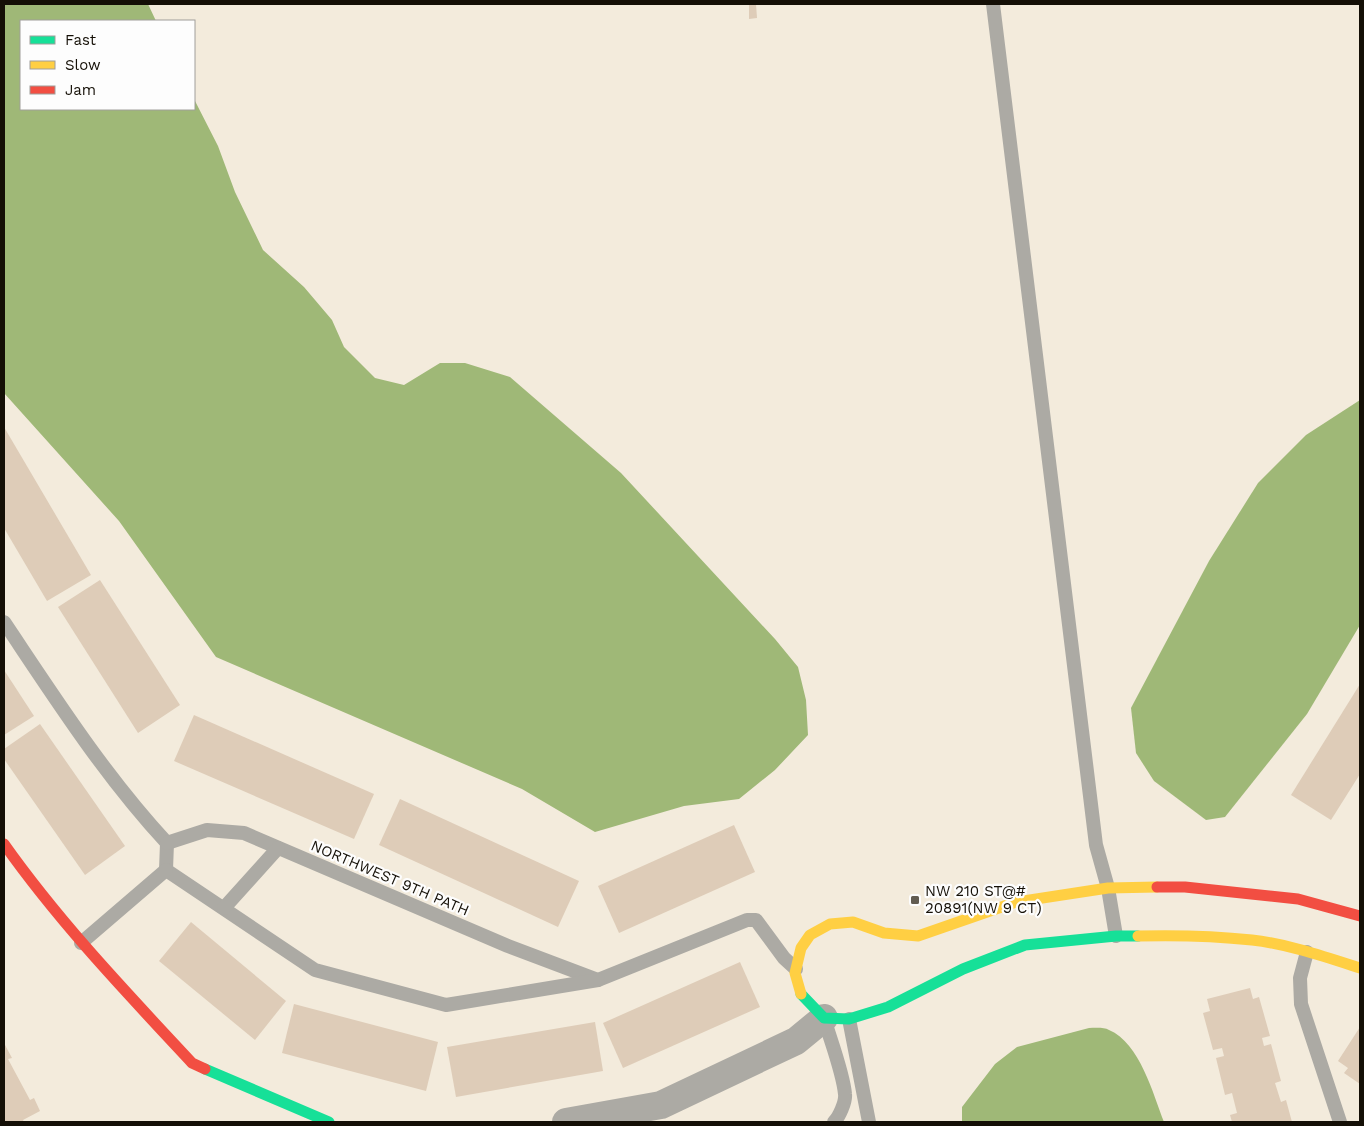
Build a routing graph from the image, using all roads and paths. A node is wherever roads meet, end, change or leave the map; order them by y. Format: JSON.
{"nodes":[{"id":1,"x":993,"y":4,"type":"edge"},
{"id":2,"x":4,"y":622,"type":"edge"},
{"id":3,"x":167,"y":843,"type":"junction"},
{"id":4,"x":4,"y":844,"type":"edge"},
{"id":5,"x":278,"y":848,"type":"junction"},
{"id":6,"x":166,"y":870,"type":"junction"},
{"id":7,"x":1108,"y":888,"type":"junction"},
{"id":8,"x":224,"y":908,"type":"junction"},
{"id":9,"x":1360,"y":916,"type":"edge"},
{"id":10,"x":1116,"y":936,"type":"junction"},
{"id":11,"x":81,"y":943,"type":"junction"},
{"id":12,"x":1307,"y":952,"type":"junction"},
{"id":13,"x":1360,"y":968,"type":"edge"},
{"id":14,"x":796,"y":969,"type":"junction"},
{"id":15,"x":598,"y":980,"type":"junction"},
{"id":16,"x":836,"y":1019,"type":"junction"},
{"id":17,"x":329,"y":1122,"type":"edge"},
{"id":18,"x":566,"y":1122,"type":"edge"},
{"id":19,"x":834,"y":1122,"type":"edge"},
{"id":20,"x":869,"y":1122,"type":"edge"},
{"id":21,"x":1340,"y":1122,"type":"edge"}],
"edges":[{"from":1,"to":7,"type":"lane"},
{"from":2,"to":3,"type":"lane"},
{"from":3,"to":5,"type":"lane","name":"NORTHWEST 9TH PATH"},
{"from":3,"to":6,"type":"lane"},
{"from":4,"to":11,"type":"street"},
{"from":5,"to":8,"type":"lane"},
{"from":5,"to":15,"type":"lane","name":"NORTHWEST 9TH PATH"},
{"from":6,"to":8,"type":"lane"},
{"from":6,"to":11,"type":"lane"},
{"from":7,"to":9,"type":"street"},
{"from":7,"to":10,"type":"lane"},
{"from":7,"to":14,"type":"street"},
{"from":8,"to":15,"type":"lane"},
{"from":10,"to":12,"type":"street"},
{"from":10,"to":16,"type":"street"},
{"from":11,"to":17,"type":"street"},
{"from":12,"to":13,"type":"street"},
{"from":12,"to":21,"type":"lane"},
{"from":14,"to":15,"type":"lane"},
{"from":14,"to":16,"type":"street"},
{"from":16,"to":18,"type":"street"},
{"from":16,"to":19,"type":"lane"},
{"from":16,"to":20,"type":"lane"}]}
